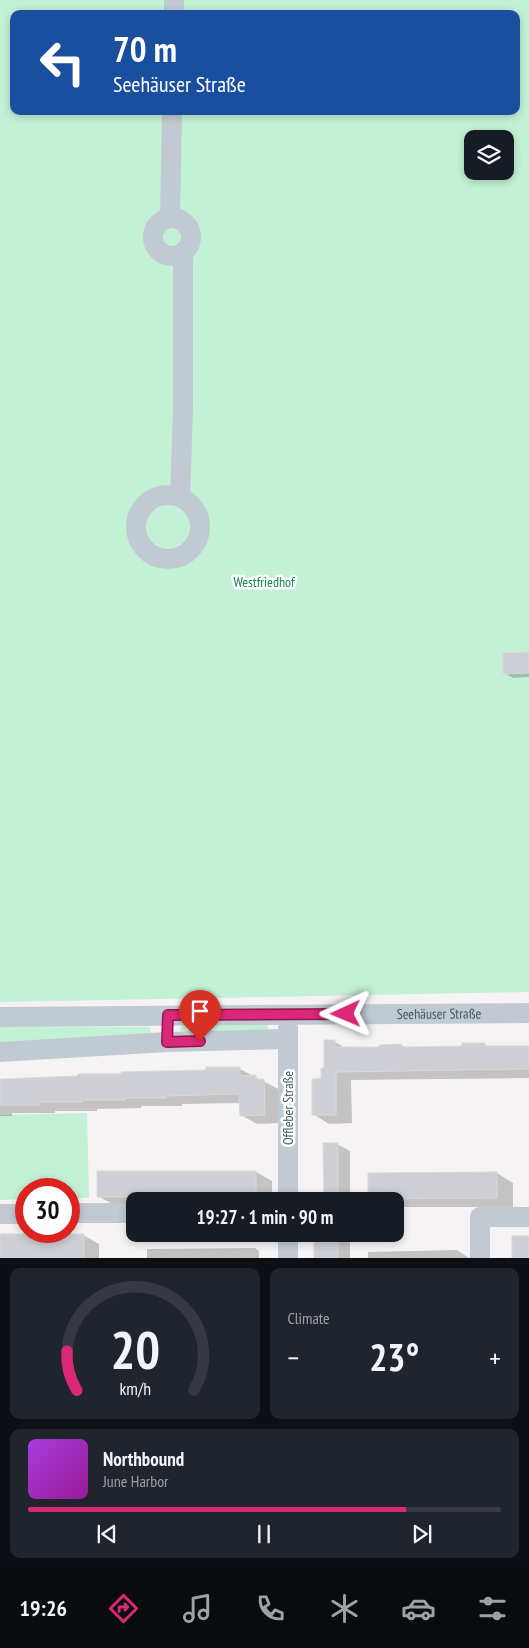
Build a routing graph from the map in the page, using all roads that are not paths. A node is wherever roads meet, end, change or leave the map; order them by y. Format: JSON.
{"nodes":[{"id":1,"x":172,"y":115,"type":"edge"},
{"id":2,"x":170,"y":218,"type":"junction"},
{"id":3,"x":183,"y":253,"type":"junction"},
{"id":4,"x":180,"y":497,"type":"dead end"},
{"id":5,"x":529,"y":1012,"type":"edge"},
{"id":6,"x":168,"y":1015,"type":"junction"},
{"id":7,"x":288,"y":1015,"type":"junction"},
{"id":8,"x":0,"y":1017,"type":"edge"},
{"id":9,"x":288,"y":1039,"type":"junction"},
{"id":10,"x":167,"y":1042,"type":"junction"},
{"id":11,"x":0,"y":1052,"type":"edge"},
{"id":12,"x":288,"y":1192,"type":"edge"},
{"id":13,"x":80,"y":1213,"type":"edge"},
{"id":14,"x":126,"y":1213,"type":"edge"},
{"id":15,"x":0,"y":1214,"type":"edge"},
{"id":16,"x":15,"y":1214,"type":"edge"},
{"id":17,"x":529,"y":1216,"type":"edge"},
{"id":18,"x":288,"y":1242,"type":"edge"},
{"id":19,"x":288,"y":1258,"type":"edge"},
{"id":20,"x":480,"y":1258,"type":"edge"}],
"edges":[{"from":1,"to":2,"type":"street"},
{"from":2,"to":3,"type":"street"},
{"from":2,"to":3,"type":"street"},
{"from":3,"to":4,"type":"street"},
{"from":5,"to":7,"type":"street","name":"Seehäuser Straße"},
{"from":6,"to":7,"type":"street","name":"Seehäuser Straße"},
{"from":6,"to":8,"type":"street","name":"Seehäuser Straße"},
{"from":6,"to":10,"type":"street"},
{"from":7,"to":9,"type":"street","name":"Offleber Straße"},
{"from":9,"to":10,"type":"street"},
{"from":9,"to":12,"type":"street","name":"Offleber Straße"},
{"from":10,"to":11,"type":"street"},
{"from":13,"to":14,"type":"street"},
{"from":15,"to":16,"type":"street"},
{"from":17,"to":20,"type":"street"},
{"from":18,"to":19,"type":"street"}]}
